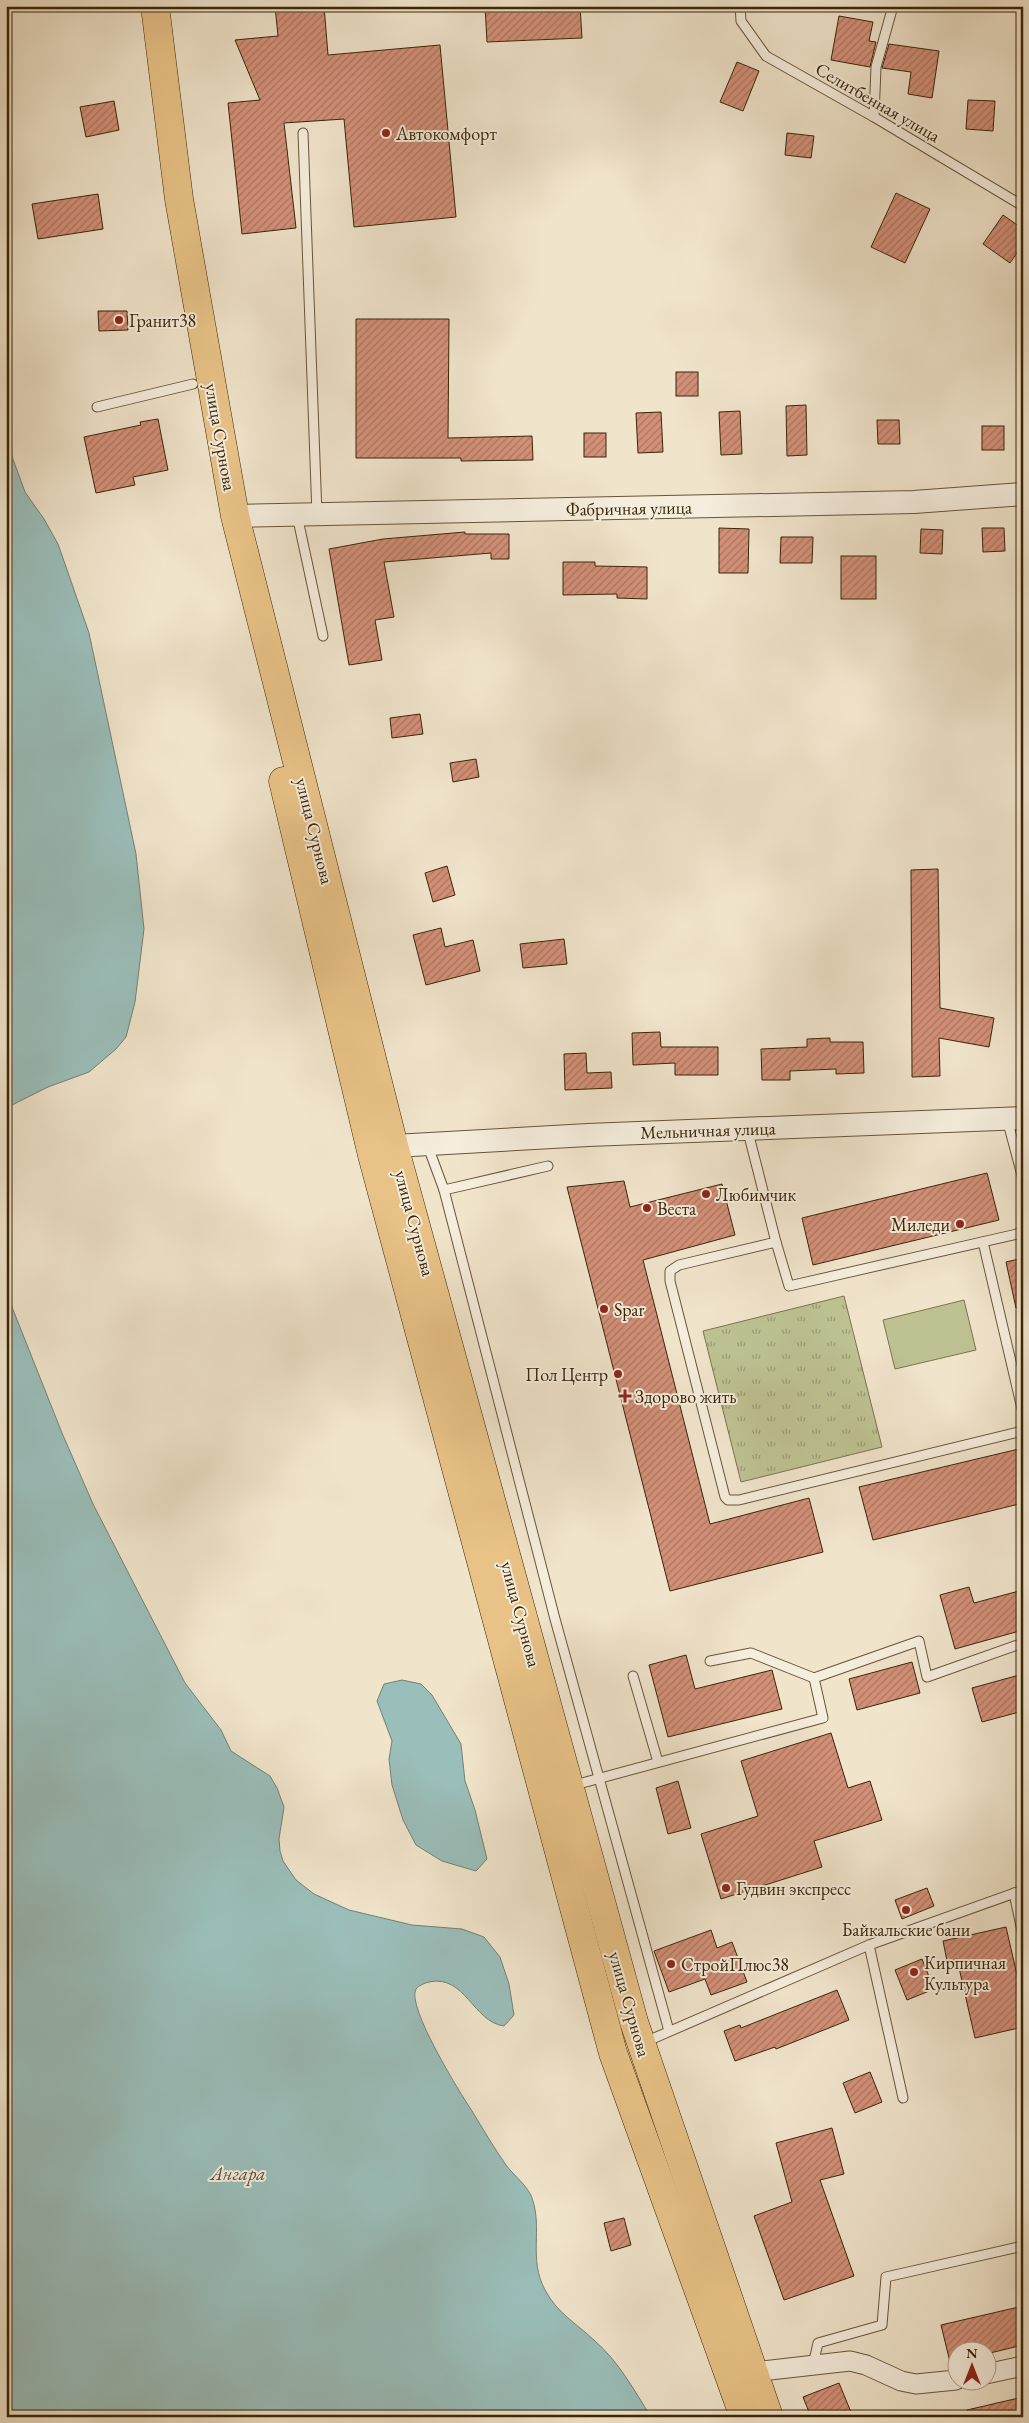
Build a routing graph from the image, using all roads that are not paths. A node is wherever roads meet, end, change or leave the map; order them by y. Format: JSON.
{"nodes":[{"id":1,"x":140,"y":6,"type":"edge"},
{"id":2,"x":155,"y":6,"type":"edge"},
{"id":3,"x":740,"y":6,"type":"edge"},
{"id":4,"x":893,"y":6,"type":"edge"},
{"id":5,"x":874,"y":117,"type":"junction"},
{"id":6,"x":303,"y":133,"type":"dead end"},
{"id":7,"x":1023,"y":206,"type":"edge"},
{"id":8,"x":193,"y":384,"type":"junction"},
{"id":9,"x":97,"y":407,"type":"dead end"},
{"id":10,"x":1023,"y":494,"type":"edge"},
{"id":11,"x":307,"y":515,"type":"junction"},
{"id":12,"x":235,"y":516,"type":"junction"},
{"id":13,"x":323,"y":636,"type":"dead end"},
{"id":14,"x":1015,"y":1119,"type":"edge"},
{"id":15,"x":747,"y":1128,"type":"junction"},
{"id":16,"x":426,"y":1144,"type":"junction"},
{"id":17,"x":394,"y":1146,"type":"junction"},
{"id":18,"x":548,"y":1166,"type":"dead end"},
{"id":19,"x":1022,"y":1175,"type":"edge"},
{"id":20,"x":444,"y":1190,"type":"junction"},
{"id":21,"x":1023,"y":1230,"type":"edge"},
{"id":22,"x":776,"y":1242,"type":"junction"},
{"id":23,"x":983,"y":1242,"type":"junction"},
{"id":24,"x":1023,"y":1413,"type":"edge"},
{"id":25,"x":1023,"y":1431,"type":"edge"},
{"id":26,"x":1023,"y":1643,"type":"edge"},
{"id":27,"x":710,"y":1662,"type":"dead end"},
{"id":28,"x":633,"y":1676,"type":"dead end"},
{"id":29,"x":814,"y":1678,"type":"junction"},
{"id":30,"x":658,"y":1762,"type":"junction"},
{"id":31,"x":599,"y":1778,"type":"junction"},
{"id":32,"x":569,"y":1786,"type":"junction"},
{"id":33,"x":1018,"y":1892,"type":"edge"},
{"id":34,"x":1023,"y":1936,"type":"edge"},
{"id":35,"x":869,"y":1945,"type":"junction"},
{"id":36,"x":669,"y":2032,"type":"junction"},
{"id":37,"x":641,"y":2044,"type":"junction"},
{"id":38,"x":903,"y":2098,"type":"dead end"},
{"id":39,"x":1023,"y":2246,"type":"edge"},
{"id":40,"x":813,"y":2365,"type":"junction"},
{"id":41,"x":1023,"y":2366,"type":"edge"},
{"id":42,"x":753,"y":2372,"type":"junction"},
{"id":43,"x":996,"y":2372,"type":"edge"},
{"id":44,"x":946,"y":2381,"type":"edge"},
{"id":45,"x":744,"y":2417,"type":"edge"},
{"id":46,"x":769,"y":2417,"type":"edge"}],
"edges":[{"from":1,"to":8,"type":"main road","name":"улица Сурнова"},
{"from":2,"to":12,"type":"main road","name":"улица Сурнова"},
{"from":3,"to":5,"type":"lane","name":"Селитбенная улица"},
{"from":4,"to":5,"type":"lane"},
{"from":5,"to":7,"type":"lane","name":"Селитбенная улица"},
{"from":6,"to":11,"type":"lane"},
{"from":8,"to":9,"type":"lane"},
{"from":8,"to":45,"type":"main road","name":"улица Сурнова"},
{"from":10,"to":11,"type":"street","name":"Фабричная улица"},
{"from":11,"to":12,"type":"street","name":"Фабричная улица"},
{"from":11,"to":13,"type":"lane"},
{"from":12,"to":17,"type":"main road","name":"улица Сурнова"},
{"from":14,"to":15,"type":"street","name":"Мельничная улица"},
{"from":14,"to":19,"type":"lane"},
{"from":15,"to":16,"type":"street","name":"Мельничная улица"},
{"from":15,"to":22,"type":"lane"},
{"from":16,"to":17,"type":"street","name":"Мельничная улица"},
{"from":16,"to":20,"type":"lane"},
{"from":17,"to":32,"type":"main road","name":"улица Сурнова"},
{"from":18,"to":20,"type":"lane"},
{"from":20,"to":31,"type":"lane"},
{"from":21,"to":23,"type":"lane"},
{"from":22,"to":23,"type":"lane"},
{"from":22,"to":25,"type":"lane"},
{"from":23,"to":24,"type":"lane"},
{"from":26,"to":29,"type":"lane"},
{"from":27,"to":29,"type":"lane"},
{"from":28,"to":30,"type":"lane"},
{"from":29,"to":30,"type":"lane"},
{"from":30,"to":31,"type":"lane"},
{"from":31,"to":32,"type":"lane"},
{"from":31,"to":36,"type":"lane"},
{"from":32,"to":37,"type":"main road","name":"улица Сурнова"},
{"from":33,"to":34,"type":"lane"},
{"from":33,"to":35,"type":"lane"},
{"from":35,"to":36,"type":"lane"},
{"from":35,"to":38,"type":"lane"},
{"from":36,"to":37,"type":"lane"},
{"from":37,"to":42,"type":"main road","name":"улица Сурнова"},
{"from":39,"to":40,"type":"lane"},
{"from":40,"to":42,"type":"street"},
{"from":40,"to":44,"type":"street"},
{"from":41,"to":43,"type":"street"},
{"from":42,"to":46,"type":"main road","name":"улица Сурнова"}]}
